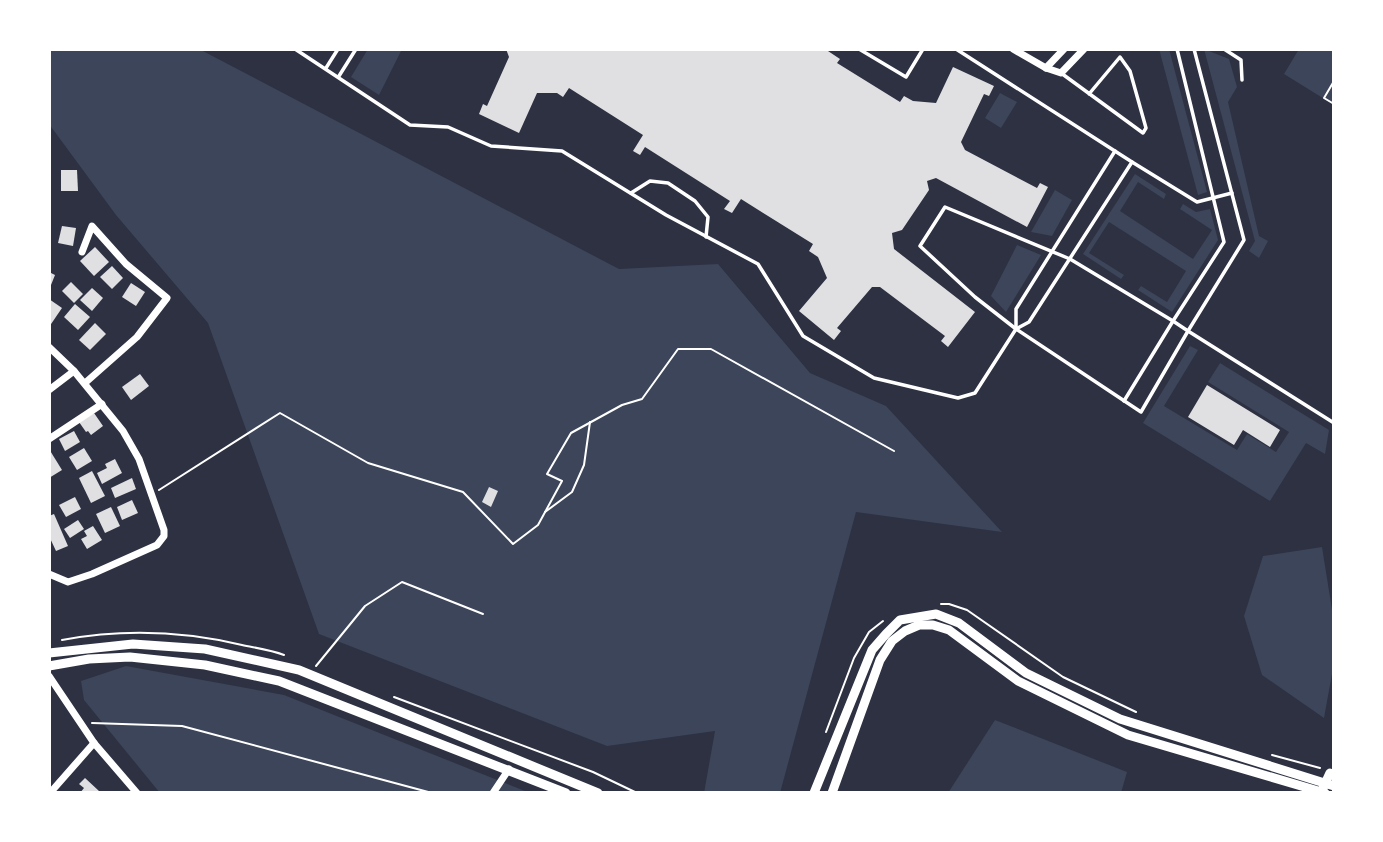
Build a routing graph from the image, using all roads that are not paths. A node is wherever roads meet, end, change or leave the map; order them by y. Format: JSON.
{"nodes":[{"id":1,"x":295,"y":49,"type":"edge"},
{"id":2,"x":338,"y":49,"type":"edge"},
{"id":3,"x":356,"y":49,"type":"edge"},
{"id":4,"x":859,"y":49,"type":"edge"},
{"id":5,"x":923,"y":49,"type":"edge"},
{"id":6,"x":956,"y":49,"type":"edge"},
{"id":7,"x":1013,"y":49,"type":"edge"},
{"id":8,"x":1064,"y":49,"type":"edge"},
{"id":9,"x":1084,"y":49,"type":"edge"},
{"id":10,"x":1177,"y":49,"type":"edge"},
{"id":11,"x":1195,"y":49,"type":"edge"},
{"id":12,"x":1224,"y":49,"type":"edge"},
{"id":13,"x":1046,"y":68,"type":"junction"},
{"id":14,"x":325,"y":69,"type":"junction"},
{"id":15,"x":1061,"y":73,"type":"junction"},
{"id":16,"x":339,"y":76,"type":"junction"},
{"id":17,"x":1242,"y":80,"type":"dead end"},
{"id":18,"x":1089,"y":94,"type":"junction"},
{"id":19,"x":1115,"y":151,"type":"junction"},
{"id":20,"x":1132,"y":162,"type":"junction"},
{"id":21,"x":630,"y":193,"type":"junction"},
{"id":22,"x":1232,"y":193,"type":"junction"},
{"id":23,"x":1213,"y":198,"type":"junction"},
{"id":24,"x":706,"y":237,"type":"junction"},
{"id":25,"x":82,"y":252,"type":"dead end"},
{"id":26,"x":1052,"y":252,"type":"junction"},
{"id":27,"x":1070,"y":259,"type":"junction"},
{"id":28,"x":1173,"y":321,"type":"junction"},
{"id":29,"x":1016,"y":329,"type":"junction"},
{"id":30,"x":1188,"y":331,"type":"junction"},
{"id":31,"x":49,"y":346,"type":"edge"},
{"id":32,"x":74,"y":371,"type":"junction"},
{"id":33,"x":85,"y":383,"type":"junction"},
{"id":34,"x":49,"y":390,"type":"edge"},
{"id":35,"x":1124,"y":401,"type":"junction"},
{"id":36,"x":102,"y":404,"type":"junction"},
{"id":37,"x":1334,"y":423,"type":"edge"},
{"id":38,"x":49,"y":439,"type":"edge"},
{"id":39,"x":49,"y":574,"type":"edge"},
{"id":40,"x":49,"y":653,"type":"edge"},
{"id":41,"x":49,"y":666,"type":"edge"},
{"id":42,"x":49,"y":676,"type":"edge"},
{"id":43,"x":94,"y":743,"type":"junction"},
{"id":44,"x":509,"y":769,"type":"junction"},
{"id":45,"x":1330,"y":773,"type":"dead end"},
{"id":46,"x":1325,"y":789,"type":"edge"},
{"id":47,"x":50,"y":793,"type":"edge"},
{"id":48,"x":137,"y":793,"type":"edge"},
{"id":49,"x":493,"y":793,"type":"edge"},
{"id":50,"x":566,"y":793,"type":"edge"},
{"id":51,"x":598,"y":793,"type":"edge"},
{"id":52,"x":814,"y":793,"type":"edge"},
{"id":53,"x":832,"y":793,"type":"edge"}],
"edges":[{"from":1,"to":14,"type":"lane"},
{"from":2,"to":14,"type":"lane"},
{"from":3,"to":16,"type":"lane"},
{"from":4,"to":5,"type":"lane"},
{"from":6,"to":19,"type":"lane"},
{"from":7,"to":13,"type":"street"},
{"from":8,"to":13,"type":"street"},
{"from":9,"to":15,"type":"street"},
{"from":10,"to":23,"type":"lane"},
{"from":11,"to":22,"type":"lane"},
{"from":12,"to":17,"type":"lane"},
{"from":13,"to":15,"type":"street"},
{"from":14,"to":16,"type":"lane"},
{"from":15,"to":18,"type":"lane"},
{"from":16,"to":21,"type":"lane"},
{"from":18,"to":18,"type":"lane"},
{"from":19,"to":20,"type":"lane"},
{"from":19,"to":26,"type":"lane"},
{"from":20,"to":23,"type":"lane"},
{"from":20,"to":27,"type":"lane"},
{"from":21,"to":24,"type":"lane"},
{"from":21,"to":24,"type":"lane"},
{"from":22,"to":23,"type":"lane"},
{"from":22,"to":30,"type":"lane"},
{"from":23,"to":28,"type":"lane"},
{"from":24,"to":29,"type":"lane"},
{"from":25,"to":33,"type":"street"},
{"from":26,"to":27,"type":"lane"},
{"from":26,"to":29,"type":"lane"},
{"from":26,"to":29,"type":"lane"},
{"from":27,"to":28,"type":"lane"},
{"from":27,"to":29,"type":"lane"},
{"from":28,"to":30,"type":"lane"},
{"from":28,"to":35,"type":"lane"},
{"from":29,"to":35,"type":"lane"},
{"from":30,"to":35,"type":"lane"},
{"from":30,"to":37,"type":"lane"},
{"from":31,"to":32,"type":"street"},
{"from":32,"to":33,"type":"street"},
{"from":32,"to":34,"type":"street"},
{"from":33,"to":36,"type":"street"},
{"from":36,"to":38,"type":"street"},
{"from":36,"to":39,"type":"street"},
{"from":40,"to":51,"type":"street"},
{"from":41,"to":44,"type":"street"},
{"from":42,"to":43,"type":"street"},
{"from":43,"to":47,"type":"street"},
{"from":43,"to":48,"type":"street"},
{"from":44,"to":49,"type":"street"},
{"from":44,"to":50,"type":"street"},
{"from":45,"to":46,"type":"street"},
{"from":46,"to":52,"type":"street"},
{"from":46,"to":53,"type":"street"}]}
